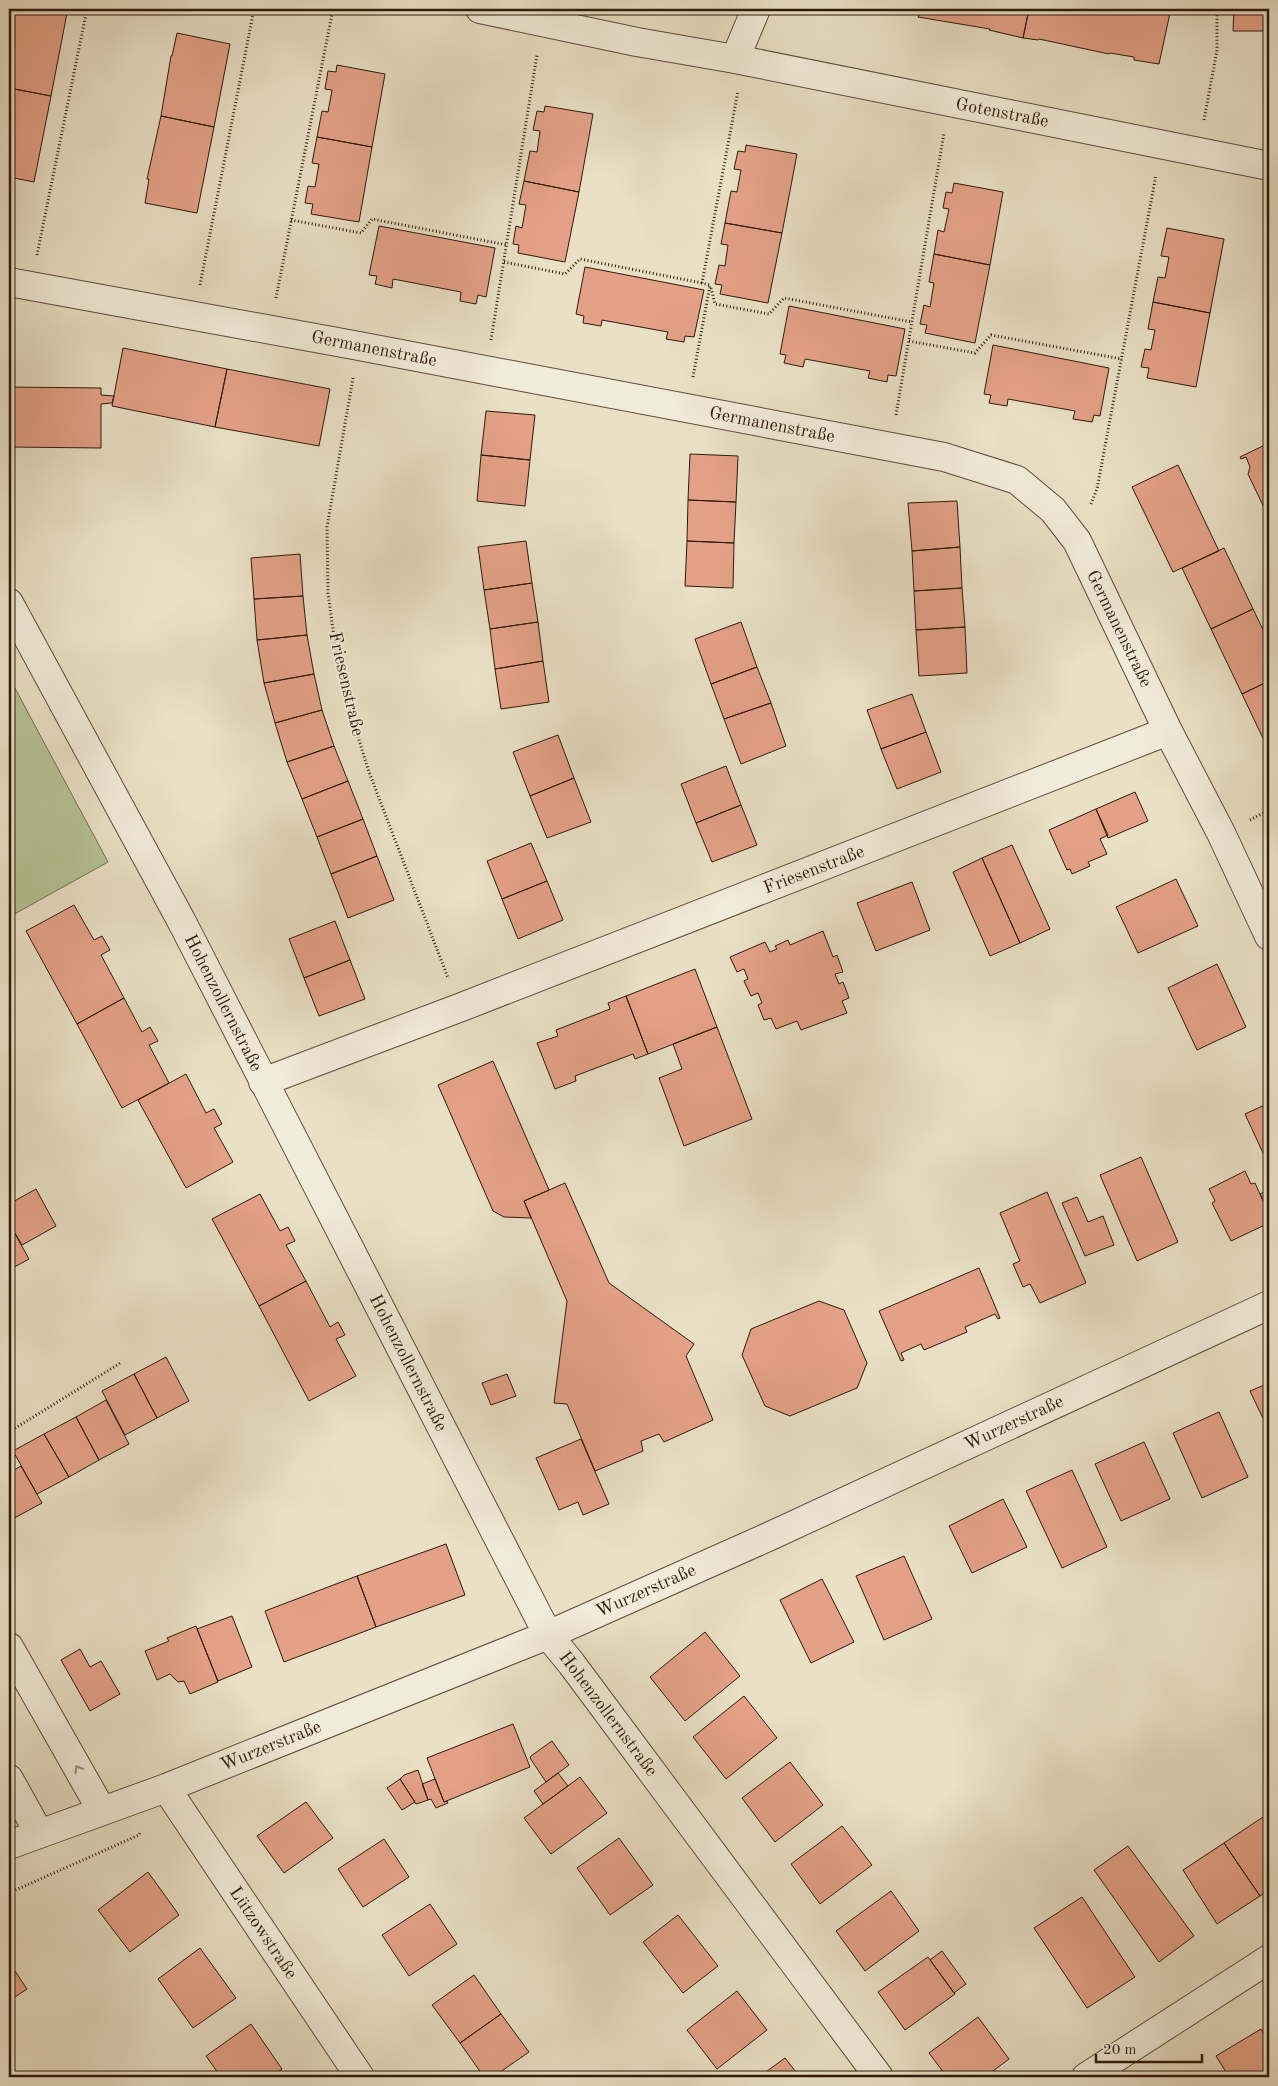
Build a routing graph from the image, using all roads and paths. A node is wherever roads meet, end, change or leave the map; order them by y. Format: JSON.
{"nodes":[{"id":1,"x":87,"y":9,"type":"edge"},
{"id":2,"x":254,"y":9,"type":"edge"},
{"id":3,"x":333,"y":9,"type":"edge"},
{"id":4,"x":480,"y":9,"type":"edge"},
{"id":5,"x":756,"y":9,"type":"edge"},
{"id":6,"x":1217,"y":9,"type":"edge"},
{"id":7,"x":543,"y":22,"type":"junction"},
{"id":8,"x":739,"y":60,"type":"junction"},
{"id":9,"x":950,"y":102,"type":"junction"},
{"id":10,"x":1162,"y":145,"type":"junction"},
{"id":11,"x":1198,"y":152,"type":"junction"},
{"id":12,"x":1269,"y":166,"type":"edge"},
{"id":13,"x":291,"y":220,"type":"junction"},
{"id":14,"x":506,"y":245,"type":"junction"},
{"id":15,"x":504,"y":262,"type":"junction"},
{"id":16,"x":702,"y":283,"type":"junction"},
{"id":17,"x":20,"y":284,"type":"edge"},
{"id":18,"x":710,"y":285,"type":"junction"},
{"id":19,"x":194,"y":316,"type":"junction"},
{"id":20,"x":912,"y":322,"type":"junction"},
{"id":21,"x":269,"y":329,"type":"junction"},
{"id":22,"x":909,"y":341,"type":"junction"},
{"id":23,"x":359,"y":346,"type":"junction"},
{"id":24,"x":1122,"y":358,"type":"junction"},
{"id":25,"x":486,"y":370,"type":"junction"},
{"id":26,"x":687,"y":408,"type":"junction"},
{"id":27,"x":891,"y":447,"type":"junction"},
{"id":28,"x":1077,"y":541,"type":"junction"},
{"id":29,"x":9,"y":603,"type":"edge"},
{"id":30,"x":1168,"y":731,"type":"junction"},
{"id":31,"x":1269,"y":936,"type":"edge"},
{"id":32,"x":459,"y":1008,"type":"junction"},
{"id":33,"x":263,"y":1082,"type":"junction"},
{"id":34,"x":1269,"y":1305,"type":"edge"},
{"id":35,"x":122,"y":1362,"type":"dead end"},
{"id":36,"x":9,"y":1432,"type":"edge"},
{"id":37,"x":548,"y":1635,"type":"junction"},
{"id":38,"x":9,"y":1647,"type":"edge"},
{"id":39,"x":9,"y":1778,"type":"edge"},
{"id":40,"x":166,"y":1788,"type":"junction"},
{"id":41,"x":102,"y":1811,"type":"junction"},
{"id":42,"x":39,"y":1833,"type":"junction"},
{"id":43,"x":9,"y":1845,"type":"edge"},
{"id":44,"x":1269,"y":1959,"type":"edge"},
{"id":45,"x":360,"y":2077,"type":"edge"},
{"id":46,"x":879,"y":2077,"type":"edge"},
{"id":47,"x":1086,"y":2077,"type":"edge"}],
"edges":[{"from":1,"to":17,"type":"path"},
{"from":2,"to":19,"type":"path"},
{"from":3,"to":13,"type":"path"},
{"from":4,"to":7,"type":"street","name":"Gotenstraße"},
{"from":5,"to":8,"type":"street"},
{"from":6,"to":11,"type":"path"},
{"from":7,"to":8,"type":"street","name":"Gotenstraße"},
{"from":7,"to":14,"type":"path"},
{"from":8,"to":9,"type":"street","name":"Gotenstraße"},
{"from":8,"to":16,"type":"path"},
{"from":9,"to":10,"type":"street","name":"Gotenstraße"},
{"from":9,"to":20,"type":"path"},
{"from":10,"to":11,"type":"street","name":"Gotenstraße"},
{"from":10,"to":24,"type":"path"},
{"from":11,"to":12,"type":"street","name":"Gotenstraße"},
{"from":13,"to":14,"type":"path"},
{"from":13,"to":21,"type":"path"},
{"from":14,"to":15,"type":"path"},
{"from":15,"to":16,"type":"path"},
{"from":15,"to":25,"type":"path"},
{"from":16,"to":18,"type":"path"},
{"from":17,"to":19,"type":"street","name":"Germanenstraße"},
{"from":18,"to":20,"type":"path"},
{"from":18,"to":26,"type":"path"},
{"from":19,"to":21,"type":"street","name":"Germanenstraße"},
{"from":20,"to":22,"type":"path"},
{"from":21,"to":23,"type":"street","name":"Germanenstraße"},
{"from":22,"to":24,"type":"path"},
{"from":22,"to":27,"type":"path"},
{"from":23,"to":25,"type":"street","name":"Germanenstraße"},
{"from":23,"to":32,"type":"path","name":"Friesenstraße"},
{"from":24,"to":28,"type":"path"},
{"from":25,"to":26,"type":"street","name":"Germanenstraße"},
{"from":26,"to":27,"type":"street","name":"Germanenstraße"},
{"from":27,"to":28,"type":"street","name":"Germanenstraße"},
{"from":28,"to":30,"type":"street","name":"Germanenstraße"},
{"from":29,"to":33,"type":"street","name":"Hohenzollernstraße"},
{"from":30,"to":31,"type":"street","name":"Germanenstraße"},
{"from":30,"to":32,"type":"street","name":"Friesenstraße"},
{"from":32,"to":33,"type":"street","name":"Friesenstraße"},
{"from":33,"to":37,"type":"street","name":"Hohenzollernstraße"},
{"from":34,"to":37,"type":"street","name":"Wurzerstraße"},
{"from":35,"to":36,"type":"path"},
{"from":37,"to":40,"type":"street","name":"Wurzerstraße"},
{"from":37,"to":46,"type":"street","name":"Hohenzollernstraße"},
{"from":41,"to":38,"type":"street","one_way":true},
{"from":39,"to":42,"type":"street"},
{"from":40,"to":41,"type":"street","name":"Wurzerstraße"},
{"from":40,"to":45,"type":"street","name":"Lützowstraße"},
{"from":41,"to":42,"type":"street","name":"Wurzerstraße"},
{"from":42,"to":43,"type":"street","name":"Wurzerstraße"},
{"from":44,"to":47,"type":"street"}]}
